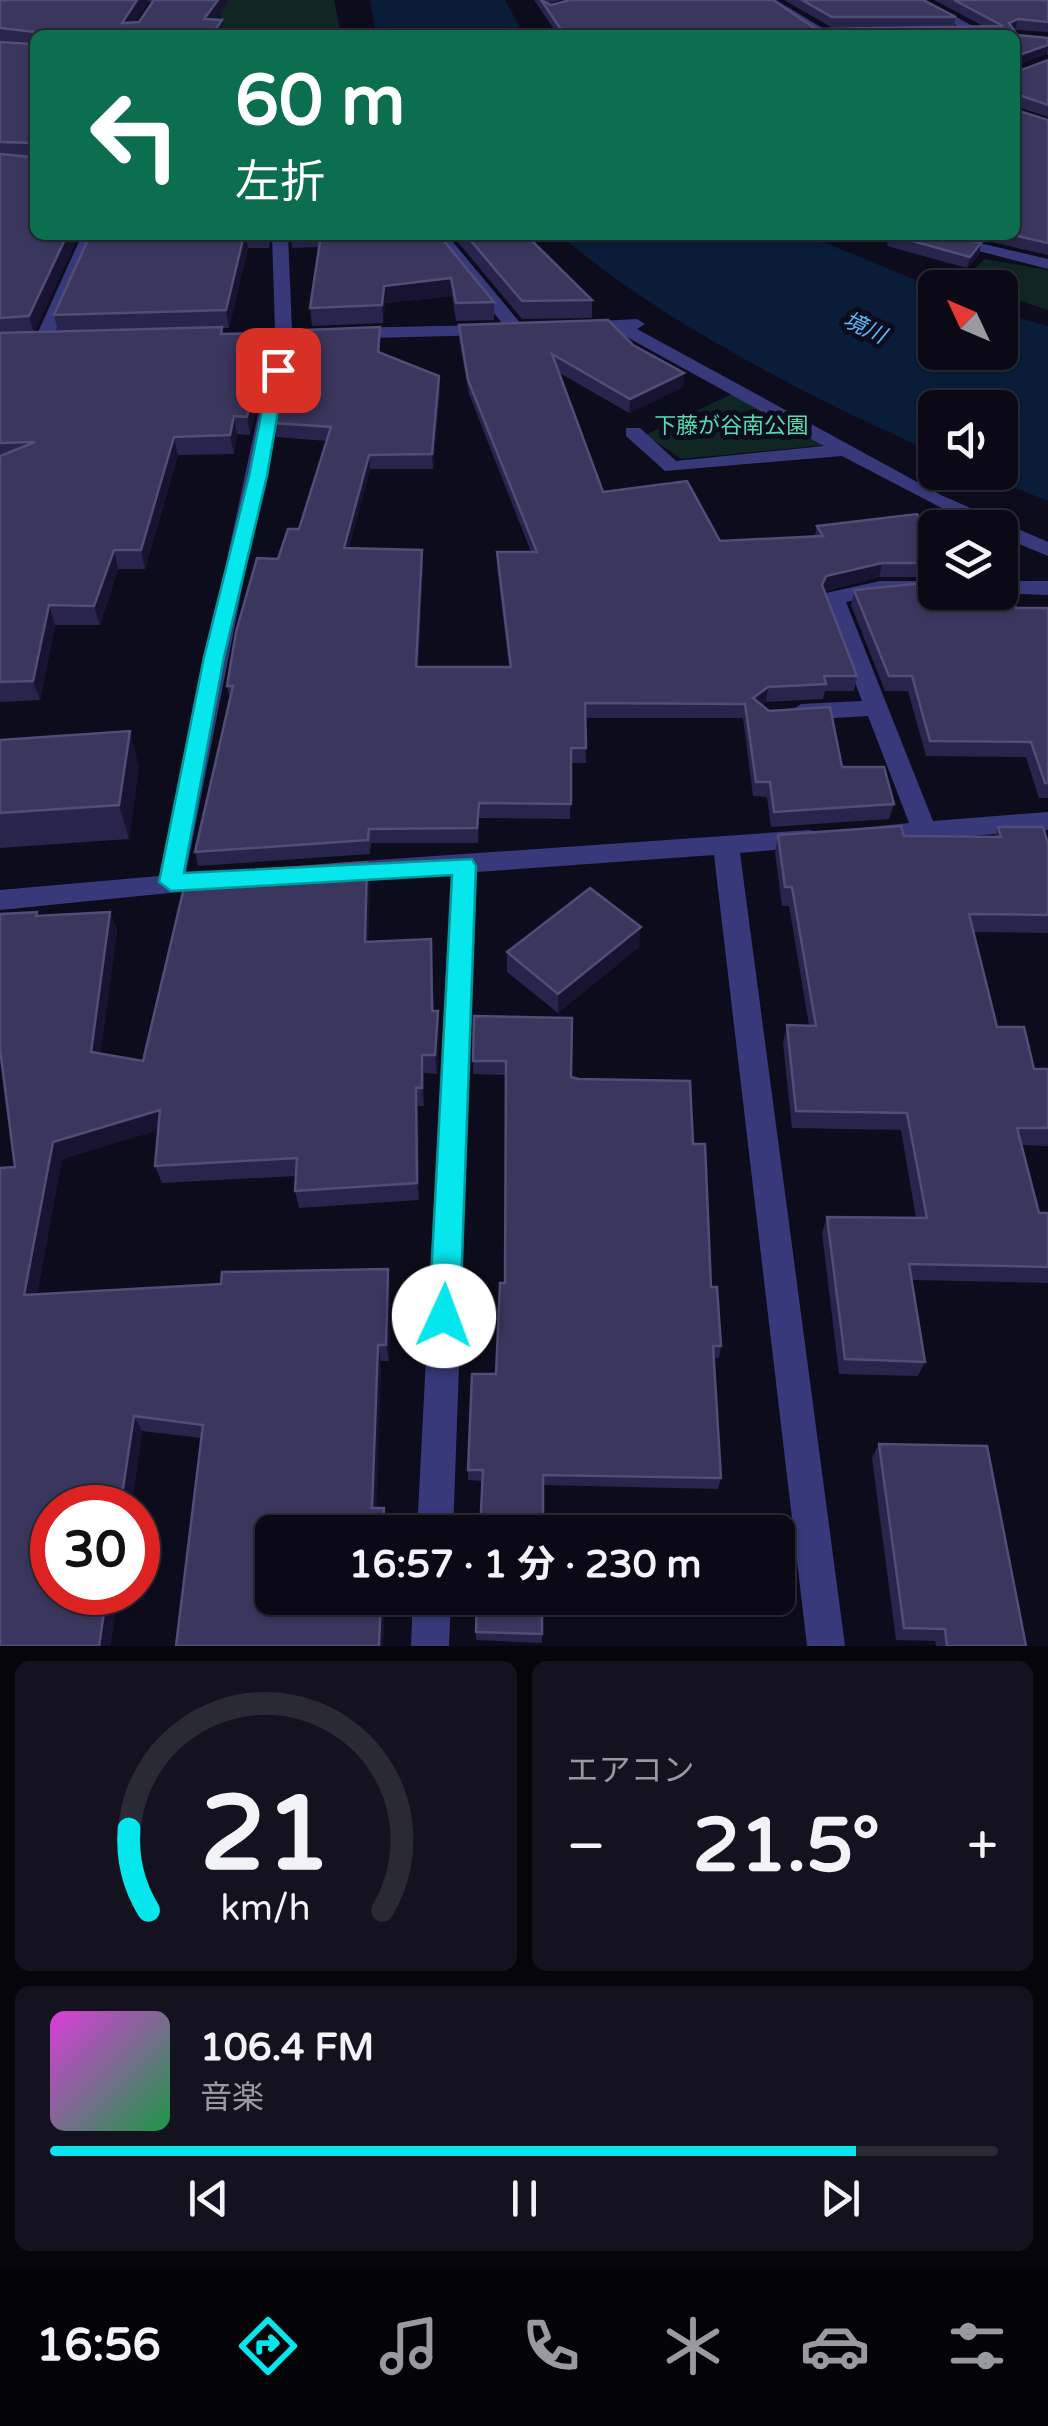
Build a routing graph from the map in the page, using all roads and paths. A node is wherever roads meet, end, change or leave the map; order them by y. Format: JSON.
{"nodes":[{"id":1,"x":768,"y":0,"type":"edge"},
{"id":2,"x":917,"y":0,"type":"edge"},
{"id":3,"x":817,"y":30,"type":"edge"},
{"id":4,"x":974,"y":30,"type":"edge"},
{"id":5,"x":87,"y":240,"type":"edge"},
{"id":6,"x":280,"y":240,"type":"edge"},
{"id":7,"x":444,"y":240,"type":"edge"},
{"id":8,"x":950,"y":240,"type":"edge"},
{"id":9,"x":1038,"y":258,"type":"edge"},
{"id":10,"x":534,"y":328,"type":"junction"},
{"id":11,"x":284,"y":334,"type":"junction"},
{"id":12,"x":247,"y":336,"type":"edge"},
{"id":13,"x":44,"y":343,"type":"edge"},
{"id":14,"x":633,"y":432,"type":"dead end"},
{"id":15,"x":845,"y":450,"type":"junction"},
{"id":16,"x":959,"y":510,"type":"edge"},
{"id":17,"x":1018,"y":537,"type":"edge"},
{"id":18,"x":1048,"y":550,"type":"edge"},
{"id":19,"x":918,"y":588,"type":"edge"},
{"id":20,"x":1018,"y":588,"type":"edge"},
{"id":21,"x":1048,"y":588,"type":"edge"},
{"id":22,"x":877,"y":708,"type":"junction"},
{"id":23,"x":784,"y":713,"type":"edge"},
{"id":24,"x":1048,"y":821,"type":"edge"},
{"id":25,"x":924,"y":830,"type":"junction"},
{"id":26,"x":726,"y":846,"type":"junction"},
{"id":27,"x":464,"y":866,"type":"junction"},
{"id":28,"x":308,"y":874,"type":"edge"},
{"id":29,"x":249,"y":878,"type":"edge"},
{"id":30,"x":171,"y":882,"type":"junction"},
{"id":31,"x":0,"y":900,"type":"edge"},
{"id":32,"x":436,"y":1515,"type":"edge"},
{"id":33,"x":431,"y":1615,"type":"edge"},
{"id":34,"x":430,"y":1646,"type":"edge"},
{"id":35,"x":826,"y":1646,"type":"edge"}],
"edges":[{"from":1,"to":3,"type":"street"},
{"from":2,"to":4,"type":"street"},
{"from":5,"to":13,"type":"street"},
{"from":6,"to":11,"type":"street"},
{"from":7,"to":10,"type":"street"},
{"from":8,"to":9,"type":"street"},
{"from":10,"to":11,"type":"street"},
{"from":10,"to":15,"type":"street"},
{"from":11,"to":12,"type":"street"},
{"from":11,"to":30,"type":"street"},
{"from":14,"to":15,"type":"street"},
{"from":15,"to":16,"type":"street"},
{"from":17,"to":18,"type":"street"},
{"from":19,"to":22,"type":"street"},
{"from":20,"to":21,"type":"street"},
{"from":22,"to":23,"type":"street"},
{"from":22,"to":25,"type":"street"},
{"from":24,"to":25,"type":"street"},
{"from":25,"to":26,"type":"street"},
{"from":26,"to":27,"type":"street"},
{"from":26,"to":35,"type":"street"},
{"from":27,"to":28,"type":"street"},
{"from":27,"to":32,"type":"street"},
{"from":29,"to":30,"type":"street"},
{"from":30,"to":31,"type":"street"},
{"from":33,"to":34,"type":"street"}]}
